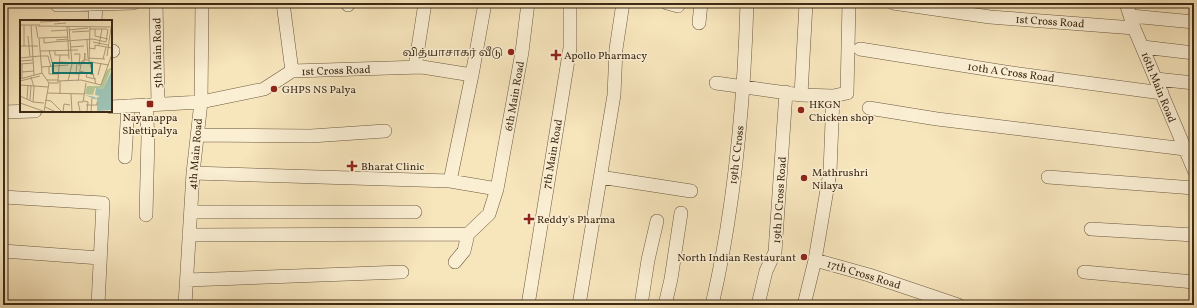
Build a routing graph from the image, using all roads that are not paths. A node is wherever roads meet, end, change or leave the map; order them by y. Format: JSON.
{"nodes":[{"id":1,"x":96,"y":3,"type":"edge"},
{"id":2,"x":134,"y":3,"type":"edge"},
{"id":3,"x":156,"y":3,"type":"edge"},
{"id":4,"x":202,"y":3,"type":"edge"},
{"id":5,"x":283,"y":3,"type":"edge"},
{"id":6,"x":425,"y":3,"type":"edge"},
{"id":7,"x":485,"y":3,"type":"edge"},
{"id":8,"x":528,"y":3,"type":"edge"},
{"id":9,"x":570,"y":3,"type":"edge"},
{"id":10,"x":623,"y":3,"type":"edge"},
{"id":11,"x":701,"y":3,"type":"edge"},
{"id":12,"x":747,"y":3,"type":"edge"},
{"id":13,"x":806,"y":3,"type":"edge"},
{"id":14,"x":849,"y":3,"type":"edge"},
{"id":15,"x":893,"y":3,"type":"edge"},
{"id":16,"x":1126,"y":3,"type":"edge"},
{"id":17,"x":57,"y":5,"type":"dead end"},
{"id":18,"x":96,"y":20,"type":"edge"},
{"id":19,"x":1132,"y":22,"type":"junction"},
{"id":20,"x":1194,"y":22,"type":"edge"},
{"id":21,"x":699,"y":23,"type":"dead end"},
{"id":22,"x":1142,"y":47,"type":"junction"},
{"id":23,"x":860,"y":49,"type":"dead end"},
{"id":24,"x":1194,"y":53,"type":"edge"},
{"id":25,"x":415,"y":67,"type":"junction"},
{"id":26,"x":292,"y":71,"type":"junction"},
{"id":27,"x":472,"y":75,"type":"junction"},
{"id":28,"x":1156,"y":79,"type":"junction"},
{"id":29,"x":716,"y":83,"type":"dead end"},
{"id":30,"x":1194,"y":83,"type":"edge"},
{"id":31,"x":744,"y":86,"type":"junction"},
{"id":32,"x":786,"y":92,"type":"junction"},
{"id":33,"x":1162,"y":93,"type":"junction"},
{"id":34,"x":801,"y":95,"type":"junction"},
{"id":35,"x":833,"y":96,"type":"junction"},
{"id":36,"x":201,"y":102,"type":"junction"},
{"id":37,"x":152,"y":104,"type":"junction"},
{"id":38,"x":128,"y":106,"type":"junction"},
{"id":39,"x":112,"y":107,"type":"edge"},
{"id":40,"x":869,"y":108,"type":"dead end"},
{"id":41,"x":20,"y":111,"type":"edge"},
{"id":42,"x":3,"y":112,"type":"edge"},
{"id":43,"x":385,"y":130,"type":"dead end"},
{"id":44,"x":197,"y":135,"type":"junction"},
{"id":45,"x":1187,"y":145,"type":"edge"},
{"id":46,"x":125,"y":156,"type":"dead end"},
{"id":47,"x":1194,"y":170,"type":"edge"},
{"id":48,"x":193,"y":173,"type":"junction"},
{"id":49,"x":600,"y":177,"type":"junction"},
{"id":50,"x":1048,"y":177,"type":"dead end"},
{"id":51,"x":450,"y":180,"type":"junction"},
{"id":52,"x":1194,"y":188,"type":"edge"},
{"id":53,"x":497,"y":189,"type":"junction"},
{"id":54,"x":691,"y":191,"type":"dead end"},
{"id":55,"x":3,"y":197,"type":"edge"},
{"id":56,"x":191,"y":212,"type":"junction"},
{"id":57,"x":415,"y":212,"type":"dead end"},
{"id":58,"x":681,"y":213,"type":"dead end"},
{"id":59,"x":146,"y":215,"type":"dead end"},
{"id":60,"x":657,"y":221,"type":"dead end"},
{"id":61,"x":1091,"y":229,"type":"dead end"},
{"id":62,"x":468,"y":234,"type":"junction"},
{"id":63,"x":189,"y":235,"type":"junction"},
{"id":64,"x":1194,"y":235,"type":"edge"},
{"id":65,"x":3,"y":251,"type":"edge"},
{"id":66,"x":100,"y":258,"type":"junction"},
{"id":67,"x":815,"y":260,"type":"junction"},
{"id":68,"x":455,"y":262,"type":"dead end"},
{"id":69,"x":402,"y":272,"type":"dead end"},
{"id":70,"x":1084,"y":272,"type":"dead end"},
{"id":71,"x":187,"y":280,"type":"junction"},
{"id":72,"x":1194,"y":282,"type":"edge"},
{"id":73,"x":98,"y":305,"type":"edge"},
{"id":74,"x":185,"y":305,"type":"edge"},
{"id":75,"x":528,"y":305,"type":"edge"},
{"id":76,"x":579,"y":305,"type":"edge"},
{"id":77,"x":641,"y":305,"type":"edge"},
{"id":78,"x":665,"y":305,"type":"edge"},
{"id":79,"x":712,"y":305,"type":"edge"},
{"id":80,"x":758,"y":305,"type":"edge"},
{"id":81,"x":804,"y":305,"type":"edge"},
{"id":82,"x":958,"y":305,"type":"edge"}],
"edges":[{"from":1,"to":2,"type":"street"},
{"from":1,"to":17,"type":"street"},
{"from":1,"to":18,"type":"street"},
{"from":3,"to":37,"type":"street","name":"5th Main Road"},
{"from":4,"to":36,"type":"street","name":"4th Main Road"},
{"from":5,"to":26,"type":"street"},
{"from":6,"to":25,"type":"street"},
{"from":7,"to":27,"type":"street"},
{"from":8,"to":53,"type":"street","name":"6th Main Road"},
{"from":9,"to":75,"type":"street","name":"7th Main Road"},
{"from":10,"to":49,"type":"street"},
{"from":11,"to":21,"type":"street"},
{"from":12,"to":31,"type":"street","name":"19th C Cross"},
{"from":13,"to":34,"type":"street"},
{"from":14,"to":35,"type":"street"},
{"from":15,"to":19,"type":"street","name":"1st Cross Road"},
{"from":16,"to":19,"type":"street","name":"16th Main Road"},
{"from":19,"to":20,"type":"street","name":"1st Cross Road"},
{"from":19,"to":22,"type":"street","name":"16th Main Road"},
{"from":22,"to":24,"type":"street"},
{"from":22,"to":28,"type":"street","name":"16th Main Road"},
{"from":23,"to":33,"type":"street","name":"10th A Cross Road"},
{"from":25,"to":26,"type":"street","name":"1st Cross Road"},
{"from":25,"to":27,"type":"street","name":"1st Cross Road"},
{"from":26,"to":36,"type":"street","name":"1st Cross Road"},
{"from":27,"to":51,"type":"street"},
{"from":28,"to":30,"type":"street"},
{"from":28,"to":33,"type":"street","name":"16th Main Road"},
{"from":29,"to":31,"type":"street"},
{"from":31,"to":32,"type":"street"},
{"from":31,"to":79,"type":"street","name":"19th C Cross"},
{"from":32,"to":34,"type":"street"},
{"from":32,"to":80,"type":"street","name":"19th D Cross Road"},
{"from":33,"to":45,"type":"street","name":"16th Main Road"},
{"from":34,"to":35,"type":"street"},
{"from":35,"to":67,"type":"street"},
{"from":36,"to":37,"type":"street","name":"1st Cross Road"},
{"from":36,"to":44,"type":"street","name":"4th Main Road"},
{"from":37,"to":38,"type":"street","name":"1st Cross Road"},
{"from":37,"to":59,"type":"street","name":"5th Main Road"},
{"from":38,"to":39,"type":"street","name":"1st Cross Road"},
{"from":38,"to":46,"type":"street"},
{"from":40,"to":45,"type":"street"},
{"from":41,"to":42,"type":"street"},
{"from":43,"to":44,"type":"street"},
{"from":44,"to":48,"type":"street","name":"4th Main Road"},
{"from":45,"to":47,"type":"street","name":"16th Main Road"},
{"from":48,"to":51,"type":"street"},
{"from":48,"to":56,"type":"street","name":"4th Main Road"},
{"from":49,"to":54,"type":"street"},
{"from":49,"to":76,"type":"street"},
{"from":50,"to":52,"type":"street"},
{"from":51,"to":53,"type":"street"},
{"from":53,"to":62,"type":"street","name":"6th Main Road"},
{"from":55,"to":66,"type":"street"},
{"from":56,"to":57,"type":"street"},
{"from":56,"to":63,"type":"street","name":"4th Main Road"},
{"from":58,"to":78,"type":"street"},
{"from":60,"to":77,"type":"street"},
{"from":61,"to":64,"type":"street"},
{"from":62,"to":63,"type":"street"},
{"from":62,"to":68,"type":"street"},
{"from":63,"to":71,"type":"street","name":"4th Main Road"},
{"from":65,"to":66,"type":"street"},
{"from":66,"to":73,"type":"street"},
{"from":67,"to":81,"type":"street"},
{"from":67,"to":82,"type":"street","name":"17th Cross Road"},
{"from":69,"to":71,"type":"street"},
{"from":70,"to":72,"type":"street"},
{"from":71,"to":74,"type":"street","name":"4th Main Road"}]}
